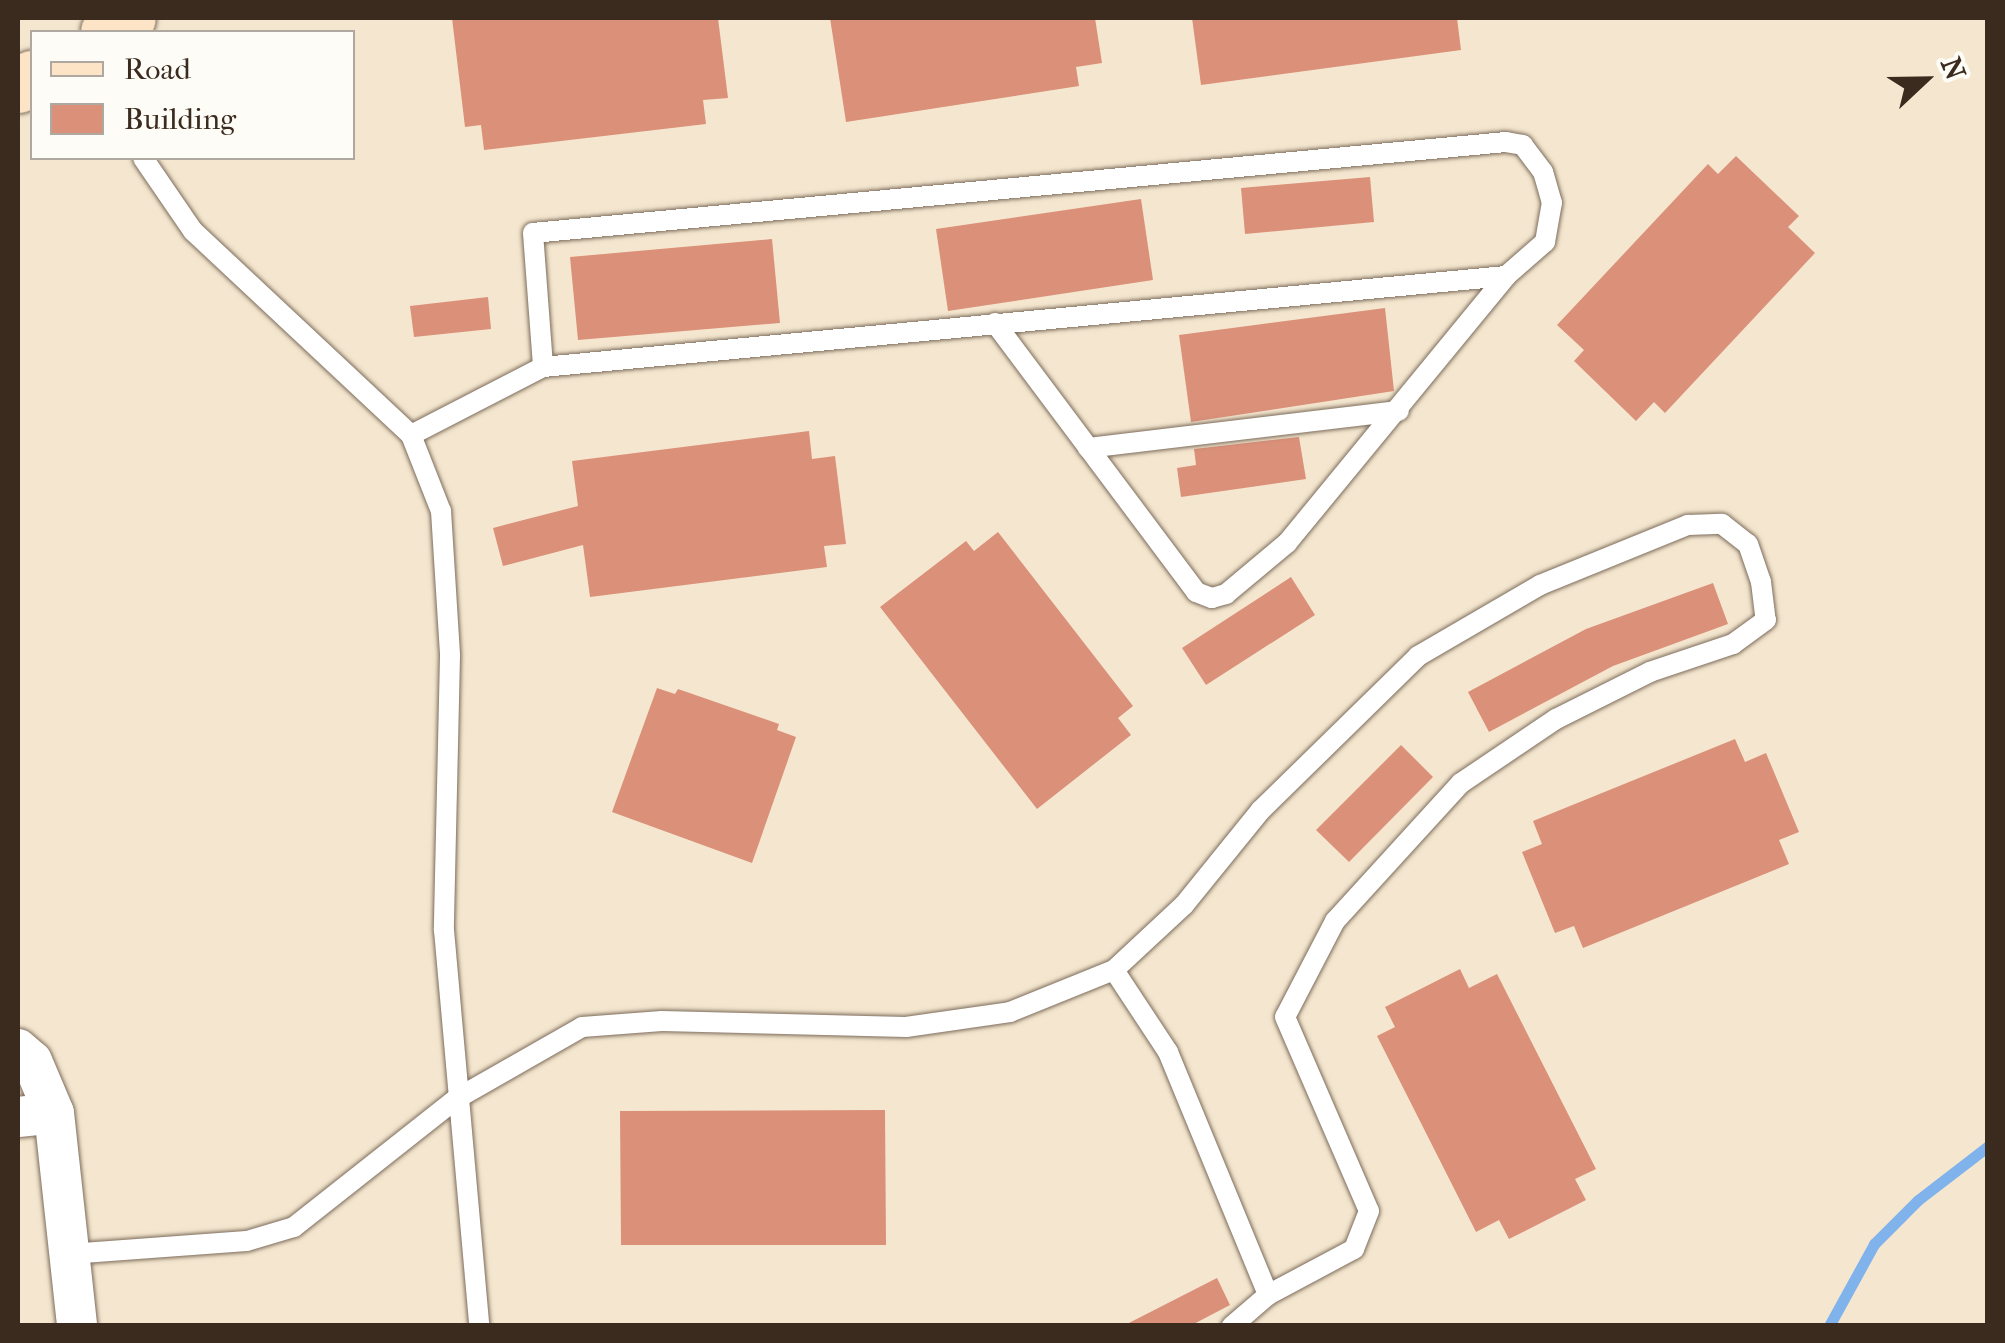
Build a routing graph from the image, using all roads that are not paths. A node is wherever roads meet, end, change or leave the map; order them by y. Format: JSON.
{"nodes":[{"id":1,"x":143,"y":160,"type":"edge"},
{"id":2,"x":1506,"y":276,"type":"junction"},
{"id":3,"x":994,"y":323,"type":"junction"},
{"id":4,"x":542,"y":366,"type":"junction"},
{"id":5,"x":1398,"y":411,"type":"junction"},
{"id":6,"x":410,"y":435,"type":"junction"},
{"id":7,"x":1088,"y":448,"type":"junction"},
{"id":8,"x":1114,"y":970,"type":"junction"},
{"id":9,"x":18,"y":1049,"type":"edge"},
{"id":10,"x":456,"y":1098,"type":"junction"},
{"id":11,"x":36,"y":1115,"type":"edge"},
{"id":12,"x":69,"y":1254,"type":"junction"},
{"id":13,"x":1268,"y":1295,"type":"junction"},
{"id":14,"x":77,"y":1326,"type":"edge"},
{"id":15,"x":479,"y":1326,"type":"edge"},
{"id":16,"x":1232,"y":1326,"type":"edge"}],
"edges":[{"from":1,"to":6,"type":"lane"},
{"from":2,"to":3,"type":"lane"},
{"from":2,"to":4,"type":"lane"},
{"from":2,"to":5,"type":"lane"},
{"from":3,"to":4,"type":"lane"},
{"from":3,"to":7,"type":"lane"},
{"from":4,"to":6,"type":"lane"},
{"from":5,"to":7,"type":"lane"},
{"from":5,"to":7,"type":"lane"},
{"from":6,"to":10,"type":"lane"},
{"from":8,"to":10,"type":"lane"},
{"from":8,"to":13,"type":"lane"},
{"from":8,"to":13,"type":"lane"},
{"from":9,"to":11,"type":"street"},
{"from":10,"to":12,"type":"lane"},
{"from":10,"to":15,"type":"lane"},
{"from":11,"to":12,"type":"street"},
{"from":12,"to":14,"type":"street"},
{"from":13,"to":16,"type":"lane"}]}
